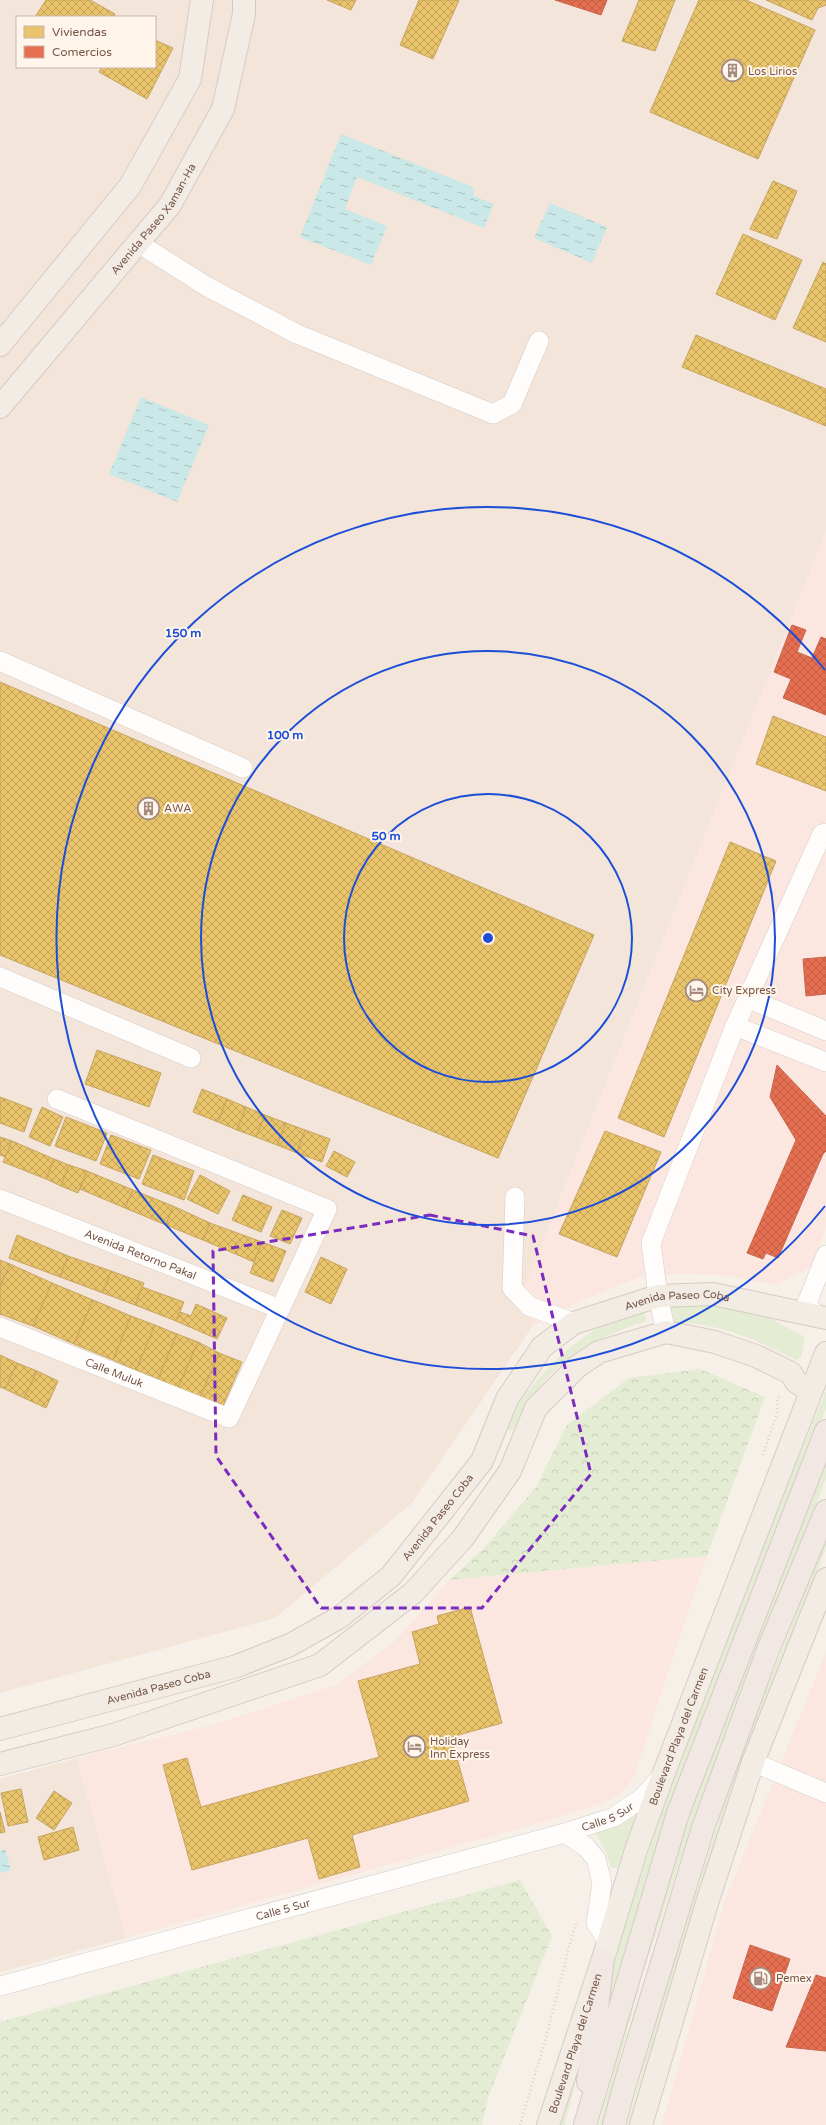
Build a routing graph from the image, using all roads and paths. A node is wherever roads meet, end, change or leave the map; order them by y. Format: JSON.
{"nodes":[{"id":1,"x":202,"y":0,"type":"edge"},
{"id":2,"x":244,"y":0,"type":"edge"},
{"id":3,"x":138,"y":243,"type":"junction"},
{"id":4,"x":539,"y":341,"type":"dead end"},
{"id":5,"x":0,"y":345,"type":"edge"},
{"id":6,"x":0,"y":407,"type":"edge"},
{"id":7,"x":0,"y":661,"type":"edge"},
{"id":8,"x":243,"y":768,"type":"dead end"},
{"id":9,"x":826,"y":833,"type":"edge"},
{"id":10,"x":0,"y":977,"type":"edge"},
{"id":11,"x":747,"y":998,"type":"junction"},
{"id":12,"x":735,"y":1026,"type":"junction"},
{"id":13,"x":826,"y":1031,"type":"edge"},
{"id":14,"x":191,"y":1058,"type":"dead end"},
{"id":15,"x":826,"y":1062,"type":"edge"},
{"id":16,"x":56,"y":1098,"type":"dead end"},
{"id":17,"x":515,"y":1197,"type":"dead end"},
{"id":18,"x":0,"y":1199,"type":"edge"},
{"id":19,"x":826,"y":1255,"type":"edge"},
{"id":20,"x":658,"y":1296,"type":"junction"},
{"id":21,"x":280,"y":1309,"type":"junction"},
{"id":22,"x":821,"y":1317,"type":"edge"},
{"id":23,"x":574,"y":1323,"type":"junction"},
{"id":24,"x":0,"y":1327,"type":"edge"},
{"id":25,"x":666,"y":1332,"type":"junction"},
{"id":26,"x":826,"y":1353,"type":"edge"},
{"id":27,"x":811,"y":1391,"type":"junction"},
{"id":28,"x":826,"y":1431,"type":"edge"},
{"id":29,"x":445,"y":1507,"type":"junction"},
{"id":30,"x":826,"y":1511,"type":"edge"},
{"id":31,"x":463,"y":1538,"type":"junction"},
{"id":32,"x":826,"y":1579,"type":"edge"},
{"id":33,"x":826,"y":1612,"type":"edge"},
{"id":34,"x":806,"y":1629,"type":"junction"},
{"id":35,"x":0,"y":1729,"type":"edge"},
{"id":36,"x":753,"y":1762,"type":"junction"},
{"id":37,"x":0,"y":1764,"type":"edge"},
{"id":38,"x":663,"y":1775,"type":"junction"},
{"id":39,"x":826,"y":1793,"type":"edge"},
{"id":40,"x":565,"y":1833,"type":"junction"},
{"id":41,"x":578,"y":1917,"type":"dead end"},
{"id":42,"x":606,"y":1950,"type":"junction"},
{"id":43,"x":0,"y":1986,"type":"edge"},
{"id":44,"x":586,"y":2122,"type":"edge"},
{"id":45,"x":520,"y":2125,"type":"edge"},
{"id":46,"x":548,"y":2125,"type":"edge"},
{"id":47,"x":614,"y":2125,"type":"edge"},
{"id":48,"x":641,"y":2125,"type":"edge"}],
"edges":[{"from":1,"to":5,"type":"main road"},
{"from":2,"to":3,"type":"main road","name":"Avenida Paseo Xaman-Ha"},
{"from":3,"to":4,"type":"street"},
{"from":3,"to":6,"type":"main road","name":"Avenida Paseo Xaman-Ha"},
{"from":7,"to":8,"type":"street"},
{"from":9,"to":11,"type":"street"},
{"from":10,"to":14,"type":"street"},
{"from":11,"to":12,"type":"street"},
{"from":11,"to":13,"type":"street"},
{"from":12,"to":15,"type":"street"},
{"from":12,"to":20,"type":"street"},
{"from":16,"to":21,"type":"street"},
{"from":17,"to":23,"type":"street"},
{"from":18,"to":21,"type":"street","name":"Avenida Retorno Pakal"},
{"from":19,"to":22,"type":"street"},
{"from":20,"to":22,"type":"main road","name":"Avenida Paseo Coba"},
{"from":20,"to":23,"type":"main road","name":"Avenida Paseo Coba"},
{"from":20,"to":25,"type":"street"},
{"from":21,"to":24,"type":"street","name":"Calle Muluk"},
{"from":23,"to":29,"type":"main road","name":"Avenida Paseo Coba"},
{"from":25,"to":27,"type":"main road"},
{"from":25,"to":31,"type":"main road"},
{"from":26,"to":27,"type":"main road","name":"Boulevard Playa del Carmen"},
{"from":27,"to":38,"type":"main road","name":"Boulevard Playa del Carmen"},
{"from":28,"to":44,"type":"highway"},
{"from":29,"to":31,"type":"main road"},
{"from":29,"to":35,"type":"main road","name":"Avenida Paseo Coba"},
{"from":30,"to":47,"type":"highway"},
{"from":31,"to":37,"type":"main road"},
{"from":32,"to":34,"type":"main road"},
{"from":33,"to":34,"type":"street"},
{"from":34,"to":36,"type":"main road"},
{"from":36,"to":39,"type":"street"},
{"from":36,"to":48,"type":"main road"},
{"from":38,"to":40,"type":"street","name":"Calle 5 Sur"},
{"from":38,"to":42,"type":"main road","name":"Boulevard Playa del Carmen"},
{"from":40,"to":42,"type":"street","name":"Calle 5 Sur"},
{"from":40,"to":43,"type":"street","name":"Calle 5 Sur"},
{"from":41,"to":45,"type":"path"},
{"from":42,"to":44,"type":"highway"},
{"from":42,"to":46,"type":"main road","name":"Boulevard Playa del Carmen"}]}
